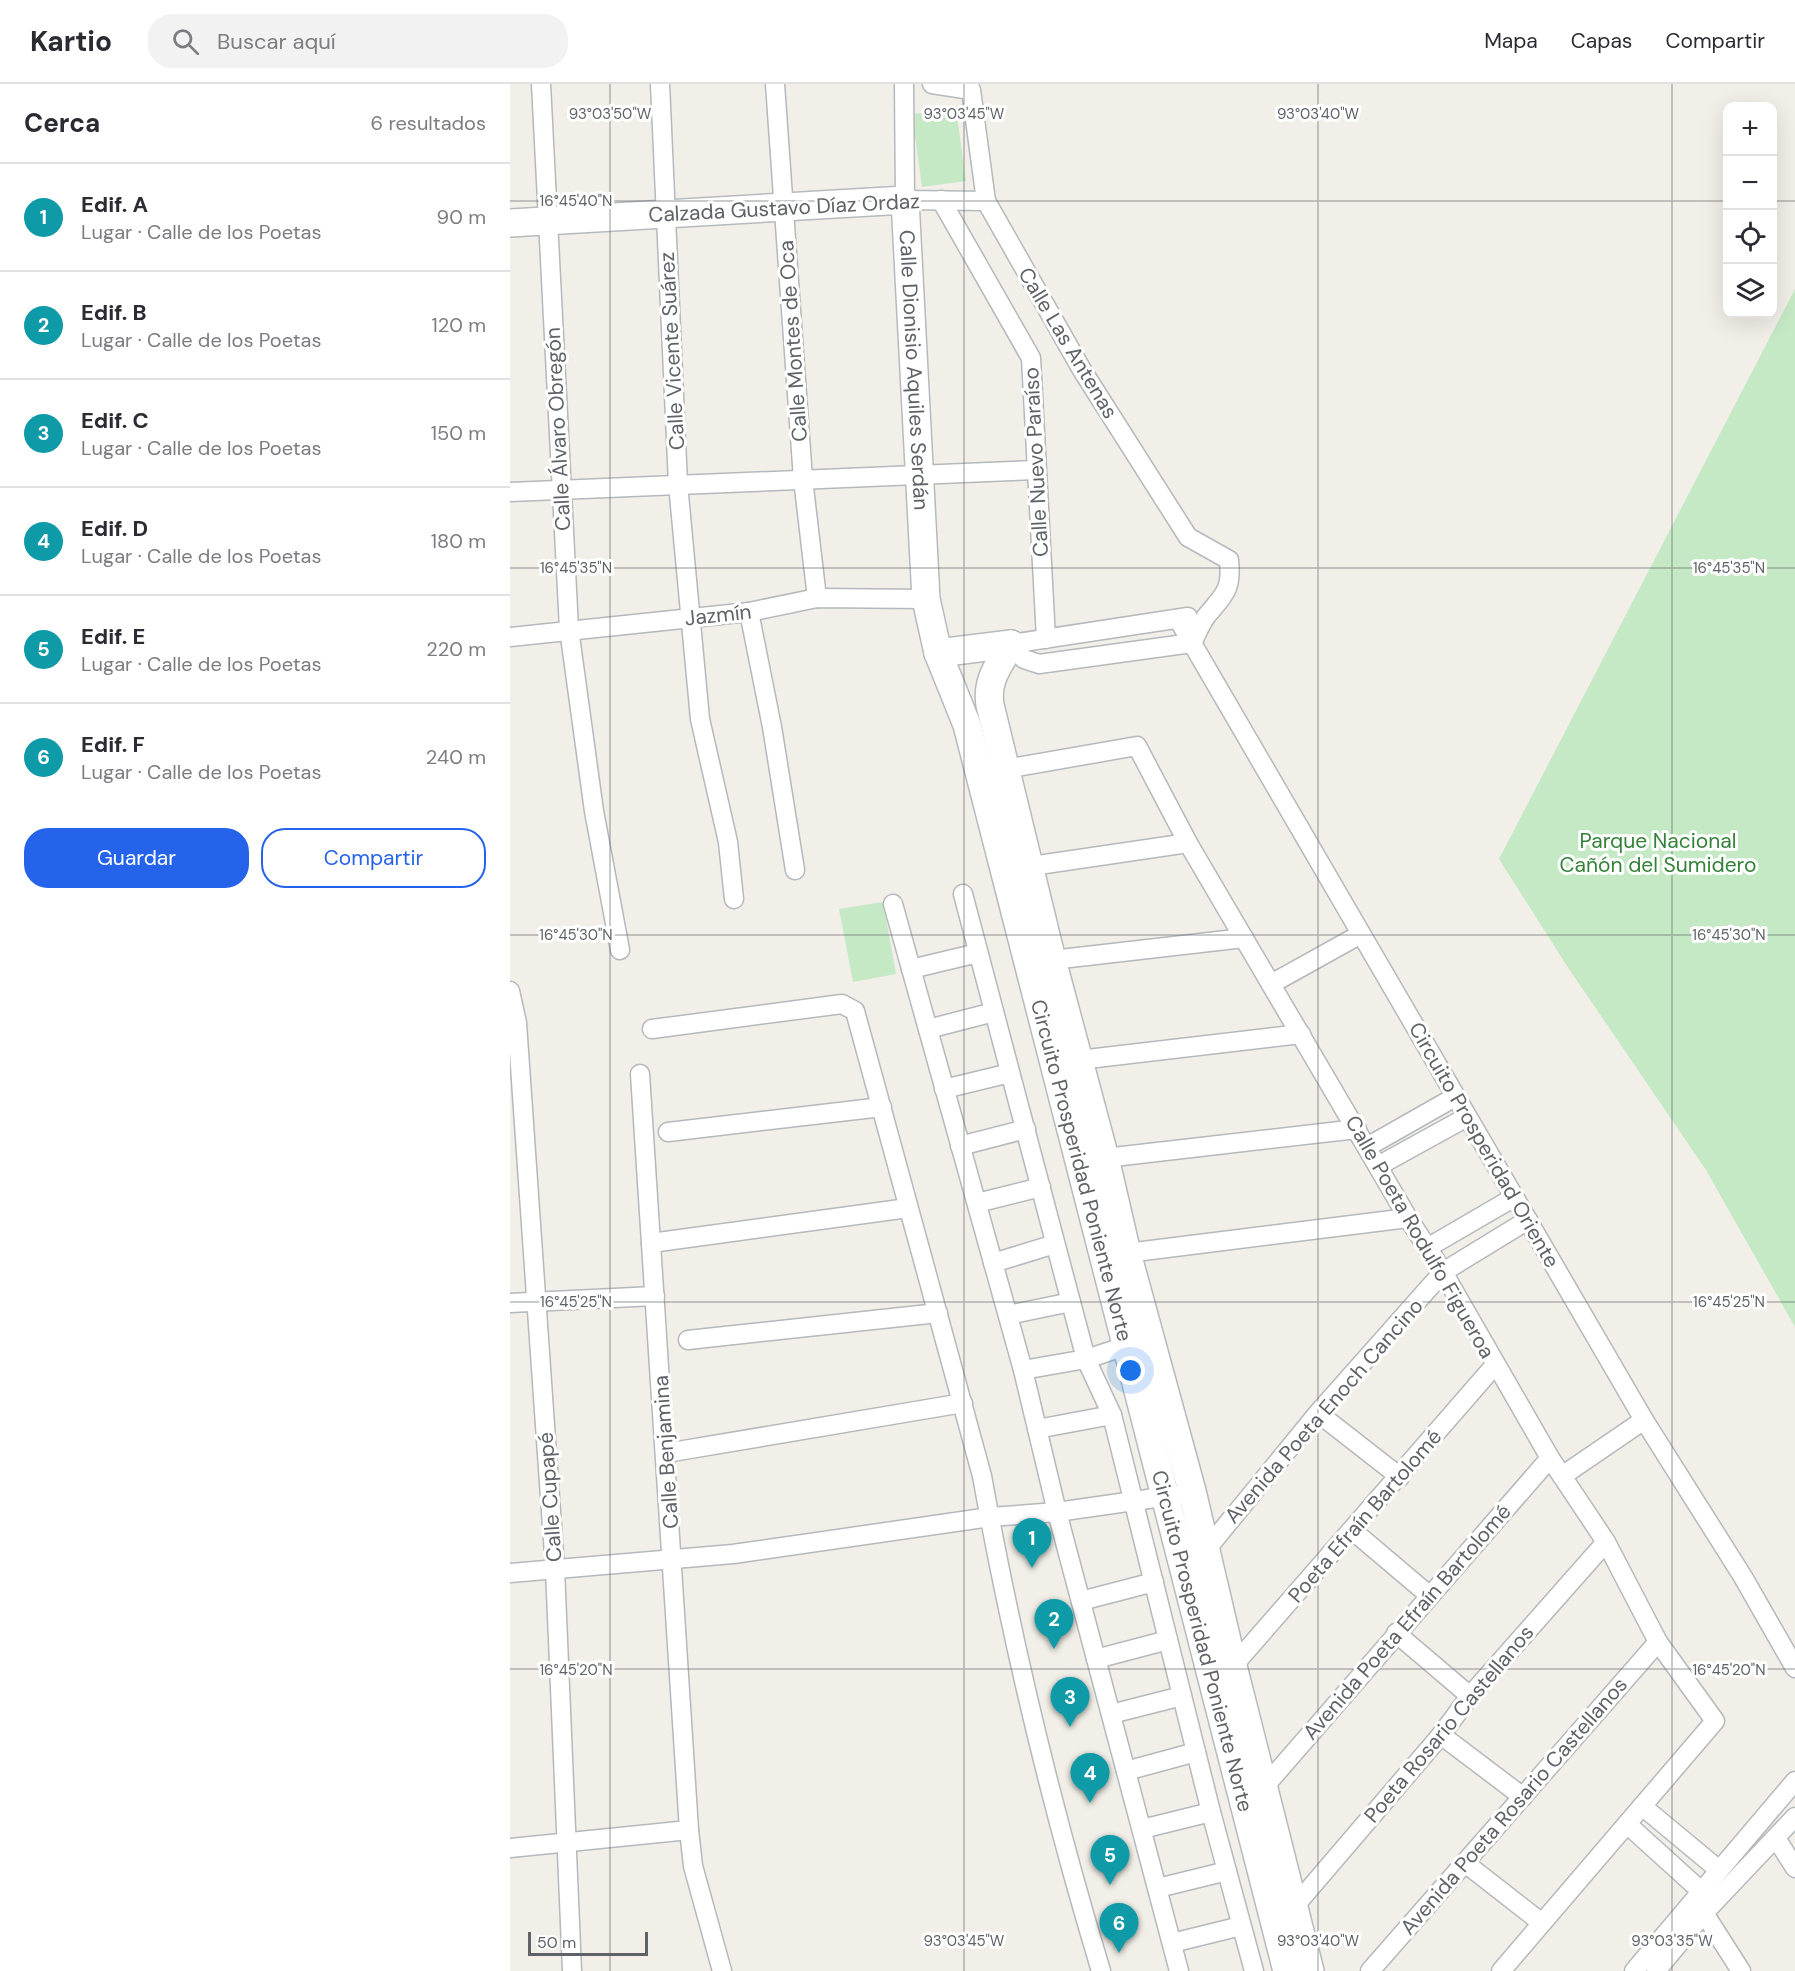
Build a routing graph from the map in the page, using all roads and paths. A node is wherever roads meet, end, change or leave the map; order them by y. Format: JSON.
{"nodes":[{"id":1,"x":541,"y":84,"type":"edge"},
{"id":2,"x":660,"y":84,"type":"edge"},
{"id":3,"x":776,"y":84,"type":"edge"},
{"id":4,"x":904,"y":84,"type":"edge"},
{"id":5,"x":932,"y":84,"type":"edge"},
{"id":6,"x":905,"y":200,"type":"junction"},
{"id":7,"x":941,"y":200,"type":"junction"},
{"id":8,"x":986,"y":201,"type":"junction"},
{"id":9,"x":783,"y":207,"type":"junction"},
{"id":10,"x":666,"y":214,"type":"junction"},
{"id":11,"x":548,"y":221,"type":"junction"},
{"id":12,"x":510,"y":223,"type":"edge"},
{"id":13,"x":1036,"y":470,"type":"junction"},
{"id":14,"x":920,"y":475,"type":"junction"},
{"id":15,"x":803,"y":479,"type":"junction"},
{"id":16,"x":678,"y":484,"type":"junction"},
{"id":17,"x":560,"y":488,"type":"junction"},
{"id":18,"x":510,"y":492,"type":"edge"},
{"id":19,"x":817,"y":598,"type":"junction"},
{"id":20,"x":926,"y":599,"type":"junction"},
{"id":21,"x":749,"y":612,"type":"junction"},
{"id":22,"x":1207,"y":615,"type":"junction"},
{"id":23,"x":692,"y":618,"type":"junction"},
{"id":24,"x":1178,"y":619,"type":"junction"},
{"id":25,"x":569,"y":629,"type":"junction"},
{"id":26,"x":510,"y":637,"type":"edge"},
{"id":27,"x":1046,"y":639,"type":"junction"},
{"id":28,"x":1192,"y":643,"type":"junction"},
{"id":29,"x":1011,"y":644,"type":"junction"},
{"id":30,"x":938,"y":653,"type":"junction"},
{"id":31,"x":1005,"y":769,"type":"junction"},
{"id":32,"x":1188,"y":843,"type":"junction"},
{"id":33,"x":1017,"y":868,"type":"junction"},
{"id":34,"x":795,"y":870,"type":"dead end"},
{"id":35,"x":963,"y":894,"type":"dead end"},
{"id":36,"x":734,"y":899,"type":"dead end"},
{"id":37,"x":893,"y":904,"type":"dead end"},
{"id":38,"x":1361,"y":934,"type":"junction"},
{"id":39,"x":1244,"y":938,"type":"junction"},
{"id":40,"x":620,"y":950,"type":"dead end"},
{"id":41,"x":978,"y":953,"type":"junction"},
{"id":42,"x":1052,"y":960,"type":"junction"},
{"id":43,"x":911,"y":969,"type":"junction"},
{"id":44,"x":1272,"y":984,"type":"junction"},
{"id":45,"x":510,"y":991,"type":"edge"},
{"id":46,"x":994,"y":1012,"type":"junction"},
{"id":47,"x":514,"y":1024,"type":"edge"},
{"id":48,"x":652,"y":1029,"type":"dead end"},
{"id":49,"x":928,"y":1029,"type":"junction"},
{"id":50,"x":1301,"y":1034,"type":"junction"},
{"id":51,"x":1079,"y":1059,"type":"junction"},
{"id":52,"x":1010,"y":1073,"type":"junction"},
{"id":53,"x":640,"y":1074,"type":"dead end"},
{"id":54,"x":944,"y":1089,"type":"junction"},
{"id":55,"x":1455,"y":1097,"type":"junction"},
{"id":56,"x":882,"y":1107,"type":"junction"},
{"id":57,"x":1467,"y":1117,"type":"junction"},
{"id":58,"x":1026,"y":1128,"type":"junction"},
{"id":59,"x":1357,"y":1129,"type":"junction"},
{"id":60,"x":668,"y":1132,"type":"dead end"},
{"id":61,"x":960,"y":1146,"type":"junction"},
{"id":62,"x":1367,"y":1147,"type":"junction"},
{"id":63,"x":1105,"y":1158,"type":"junction"},
{"id":64,"x":1378,"y":1166,"type":"junction"},
{"id":65,"x":1041,"y":1187,"type":"junction"},
{"id":66,"x":1513,"y":1198,"type":"junction"},
{"id":67,"x":976,"y":1203,"type":"junction"},
{"id":68,"x":908,"y":1208,"type":"junction"},
{"id":69,"x":1408,"y":1218,"type":"junction"},
{"id":70,"x":1528,"y":1220,"type":"junction"},
{"id":71,"x":651,"y":1243,"type":"junction"},
{"id":72,"x":1055,"y":1244,"type":"junction"},
{"id":73,"x":1427,"y":1248,"type":"junction"},
{"id":74,"x":1127,"y":1253,"type":"junction"},
{"id":75,"x":993,"y":1263,"type":"junction"},
{"id":76,"x":1443,"y":1272,"type":"junction"},
{"id":77,"x":655,"y":1296,"type":"junction"},
{"id":78,"x":537,"y":1302,"type":"junction"},
{"id":79,"x":1071,"y":1302,"type":"junction"},
{"id":80,"x":510,"y":1303,"type":"edge"},
{"id":81,"x":938,"y":1313,"type":"junction"},
{"id":82,"x":1008,"y":1315,"type":"junction"},
{"id":83,"x":688,"y":1340,"type":"dead end"},
{"id":84,"x":1126,"y":1346,"type":"junction"},
{"id":85,"x":1086,"y":1359,"type":"junction"},
{"id":86,"x":1495,"y":1365,"type":"junction"},
{"id":87,"x":1023,"y":1370,"type":"junction"},
{"id":88,"x":963,"y":1403,"type":"junction"},
{"id":89,"x":1318,"y":1413,"type":"junction"},
{"id":90,"x":1112,"y":1415,"type":"junction"},
{"id":91,"x":1644,"y":1420,"type":"junction"},
{"id":92,"x":1037,"y":1429,"type":"junction"},
{"id":93,"x":666,"y":1453,"type":"junction"},
{"id":94,"x":1550,"y":1458,"type":"junction"},
{"id":95,"x":1562,"y":1476,"type":"junction"},
{"id":96,"x":1400,"y":1478,"type":"junction"},
{"id":97,"x":1192,"y":1491,"type":"junction"},
{"id":98,"x":1165,"y":1497,"type":"junction"},
{"id":99,"x":1134,"y":1502,"type":"junction"},
{"id":100,"x":1057,"y":1512,"type":"junction"},
{"id":101,"x":990,"y":1517,"type":"junction"},
{"id":102,"x":1352,"y":1530,"type":"junction"},
{"id":103,"x":1606,"y":1542,"type":"junction"},
{"id":104,"x":1206,"y":1550,"type":"junction"},
{"id":105,"x":673,"y":1560,"type":"junction"},
{"id":106,"x":555,"y":1569,"type":"junction"},
{"id":107,"x":510,"y":1573,"type":"edge"},
{"id":108,"x":1154,"y":1582,"type":"junction"},
{"id":109,"x":1430,"y":1596,"type":"junction"},
{"id":110,"x":1081,"y":1601,"type":"junction"},
{"id":111,"x":1396,"y":1634,"type":"junction"},
{"id":112,"x":1168,"y":1640,"type":"junction"},
{"id":113,"x":1658,"y":1642,"type":"junction"},
{"id":114,"x":1096,"y":1659,"type":"junction"},
{"id":115,"x":1233,"y":1666,"type":"junction"},
{"id":116,"x":1795,"y":1668,"type":"edge"},
{"id":117,"x":1182,"y":1696,"type":"junction"},
{"id":118,"x":1470,"y":1696,"type":"junction"},
{"id":119,"x":1111,"y":1714,"type":"junction"},
{"id":120,"x":1441,"y":1735,"type":"junction"},
{"id":121,"x":1196,"y":1752,"type":"junction"},
{"id":122,"x":1126,"y":1771,"type":"junction"},
{"id":123,"x":1795,"y":1781,"type":"edge"},
{"id":124,"x":1265,"y":1786,"type":"junction"},
{"id":125,"x":1523,"y":1797,"type":"junction"},
{"id":126,"x":1642,"y":1806,"type":"junction"},
{"id":127,"x":1211,"y":1812,"type":"junction"},
{"id":128,"x":1795,"y":1817,"type":"edge"},
{"id":129,"x":1627,"y":1824,"type":"junction"},
{"id":130,"x":1142,"y":1829,"type":"junction"},
{"id":131,"x":689,"y":1830,"type":"junction"},
{"id":132,"x":1776,"y":1838,"type":"junction"},
{"id":133,"x":566,"y":1843,"type":"junction"},
{"id":134,"x":510,"y":1848,"type":"edge"},
{"id":135,"x":1465,"y":1863,"type":"junction"},
{"id":136,"x":1795,"y":1868,"type":"edge"},
{"id":137,"x":1719,"y":1870,"type":"junction"},
{"id":138,"x":1227,"y":1871,"type":"junction"},
{"id":139,"x":1158,"y":1887,"type":"junction"},
{"id":140,"x":1701,"y":1891,"type":"junction"},
{"id":141,"x":1294,"y":1906,"type":"junction"},
{"id":142,"x":1704,"y":1913,"type":"junction"},
{"id":143,"x":1542,"y":1923,"type":"junction"},
{"id":144,"x":1241,"y":1926,"type":"junction"},
{"id":145,"x":1172,"y":1943,"type":"junction"},
{"id":146,"x":572,"y":1971,"type":"edge"},
{"id":147,"x":722,"y":1971,"type":"edge"},
{"id":148,"x":1101,"y":1971,"type":"edge"},
{"id":149,"x":1179,"y":1971,"type":"edge"},
{"id":150,"x":1254,"y":1971,"type":"edge"},
{"id":151,"x":1287,"y":1971,"type":"edge"},
{"id":152,"x":1310,"y":1971,"type":"edge"},
{"id":153,"x":1370,"y":1971,"type":"edge"},
{"id":154,"x":1501,"y":1971,"type":"edge"},
{"id":155,"x":1634,"y":1971,"type":"edge"},
{"id":156,"x":1656,"y":1971,"type":"edge"},
{"id":157,"x":1741,"y":1971,"type":"edge"}],
"edges":[{"from":1,"to":11,"type":"street","name":"Calle Álvaro Obregón"},
{"from":2,"to":10,"type":"street","name":"Calle Vicente Suárez"},
{"from":3,"to":9,"type":"street","name":"Calle Montes de Oca"},
{"from":4,"to":6,"type":"street","name":"Calle Dionisio Aquiles Serdán"},
{"from":5,"to":8,"type":"street","name":"Calle Las Antenas"},
{"from":6,"to":7,"type":"street","name":"Calzada Gustavo Díaz Ordaz"},
{"from":6,"to":9,"type":"street","name":"Calzada Gustavo Díaz Ordaz"},
{"from":6,"to":14,"type":"street","name":"Calle Dionisio Aquiles Serdán"},
{"from":7,"to":8,"type":"street","name":"Calzada Gustavo Díaz Ordaz"},
{"from":7,"to":13,"type":"street","name":"Calle Nuevo Paraíso"},
{"from":8,"to":22,"type":"street","name":"Calle Las Antenas"},
{"from":9,"to":10,"type":"street","name":"Calzada Gustavo Díaz Ordaz"},
{"from":9,"to":15,"type":"street","name":"Calle Montes de Oca"},
{"from":10,"to":11,"type":"street","name":"Calzada Gustavo Díaz Ordaz"},
{"from":10,"to":16,"type":"street","name":"Calle Vicente Suárez"},
{"from":11,"to":12,"type":"street","name":"Calzada Gustavo Díaz Ordaz"},
{"from":11,"to":17,"type":"street","name":"Calle Álvaro Obregón"},
{"from":13,"to":14,"type":"street"},
{"from":13,"to":27,"type":"street","name":"Calle Nuevo Paraíso"},
{"from":14,"to":15,"type":"street"},
{"from":14,"to":20,"type":"street","name":"Calle Dionisio Aquiles Serdán"},
{"from":15,"to":16,"type":"street"},
{"from":15,"to":19,"type":"street","name":"Calle Montes de Oca"},
{"from":16,"to":17,"type":"street"},
{"from":16,"to":23,"type":"street","name":"Calle Vicente Suárez"},
{"from":17,"to":18,"type":"street"},
{"from":17,"to":25,"type":"street","name":"Calle Álvaro Obregón"},
{"from":19,"to":20,"type":"street","name":"Jazmín"},
{"from":19,"to":21,"type":"street","name":"Jazmín"},
{"from":20,"to":30,"type":"street","name":"Calle Dionisio Aquiles Serdán"},
{"from":21,"to":23,"type":"street","name":"Jazmín"},
{"from":21,"to":34,"type":"street"},
{"from":22,"to":24,"type":"street"},
{"from":22,"to":28,"type":"street"},
{"from":23,"to":25,"type":"street","name":"Jazmín"},
{"from":23,"to":36,"type":"street","name":"Calle Vicente Suárez"},
{"from":24,"to":27,"type":"street"},
{"from":24,"to":28,"type":"street","name":"Circuito Prosperidad Oriente"},
{"from":25,"to":26,"type":"street","name":"Jazmín"},
{"from":25,"to":40,"type":"street","name":"Calle Álvaro Obregón"},
{"from":27,"to":29,"type":"street"},
{"from":28,"to":29,"type":"street"},
{"from":28,"to":38,"type":"street","name":"Circuito Prosperidad Oriente"},
{"from":29,"to":30,"type":"street"},
{"from":29,"to":31,"type":"street","name":"Circuito Prosperidad Poniente Norte"},
{"from":30,"to":33,"type":"street","name":"Circuito Prosperidad Poniente Norte"},
{"from":31,"to":32,"type":"street","name":"Calle Poeta Rodulfo Figueroa"},
{"from":31,"to":33,"type":"street","name":"Circuito Prosperidad Poniente Norte"},
{"from":32,"to":33,"type":"street"},
{"from":32,"to":39,"type":"street","name":"Calle Poeta Rodulfo Figueroa"},
{"from":33,"to":42,"type":"street","name":"Circuito Prosperidad Poniente Norte"},
{"from":33,"to":84,"type":"street","name":"Circuito Prosperidad Poniente Norte"},
{"from":35,"to":41,"type":"street"},
{"from":37,"to":43,"type":"street"},
{"from":38,"to":44,"type":"street"},
{"from":38,"to":55,"type":"street","name":"Circuito Prosperidad Oriente"},
{"from":39,"to":42,"type":"street"},
{"from":39,"to":44,"type":"street","name":"Calle Poeta Rodulfo Figueroa"},
{"from":41,"to":43,"type":"street"},
{"from":41,"to":46,"type":"street"},
{"from":42,"to":51,"type":"street","name":"Circuito Prosperidad Poniente Norte"},
{"from":43,"to":49,"type":"street"},
{"from":44,"to":50,"type":"street","name":"Calle Poeta Rodulfo Figueroa"},
{"from":45,"to":47,"type":"street","name":"Calle Cupapé"},
{"from":46,"to":49,"type":"street"},
{"from":46,"to":52,"type":"street"},
{"from":47,"to":78,"type":"street","name":"Calle Cupapé"},
{"from":48,"to":56,"type":"street"},
{"from":49,"to":54,"type":"street"},
{"from":50,"to":51,"type":"street"},
{"from":50,"to":59,"type":"street","name":"Calle Poeta Rodulfo Figueroa"},
{"from":51,"to":63,"type":"street","name":"Circuito Prosperidad Poniente Norte"},
{"from":52,"to":54,"type":"street"},
{"from":52,"to":58,"type":"street"},
{"from":53,"to":71,"type":"street","name":"Calle Benjamina"},
{"from":54,"to":61,"type":"street"},
{"from":55,"to":57,"type":"street","name":"Circuito Prosperidad Oriente"},
{"from":55,"to":62,"type":"street"},
{"from":56,"to":60,"type":"street"},
{"from":56,"to":68,"type":"street"},
{"from":57,"to":64,"type":"street"},
{"from":57,"to":66,"type":"street","name":"Circuito Prosperidad Oriente"},
{"from":58,"to":61,"type":"street"},
{"from":58,"to":65,"type":"street"},
{"from":59,"to":62,"type":"street","name":"Calle Poeta Rodulfo Figueroa"},
{"from":59,"to":63,"type":"street"},
{"from":61,"to":67,"type":"street"},
{"from":62,"to":64,"type":"street","name":"Calle Poeta Rodulfo Figueroa"},
{"from":63,"to":74,"type":"street","name":"Circuito Prosperidad Poniente Norte"},
{"from":64,"to":69,"type":"street","name":"Calle Poeta Rodulfo Figueroa"},
{"from":65,"to":67,"type":"street"},
{"from":65,"to":72,"type":"street"},
{"from":66,"to":70,"type":"street","name":"Circuito Prosperidad Oriente"},
{"from":66,"to":73,"type":"street"},
{"from":67,"to":75,"type":"street"},
{"from":68,"to":71,"type":"street"},
{"from":68,"to":81,"type":"street"},
{"from":69,"to":73,"type":"street","name":"Calle Poeta Rodulfo Figueroa"},
{"from":69,"to":74,"type":"street"},
{"from":70,"to":76,"type":"street","name":"Avenida Poeta Enoch Cancino"},
{"from":70,"to":91,"type":"street","name":"Circuito Prosperidad Oriente"},
{"from":71,"to":77,"type":"street","name":"Calle Benjamina"},
{"from":72,"to":75,"type":"street"},
{"from":72,"to":79,"type":"street"},
{"from":73,"to":76,"type":"street","name":"Calle Poeta Rodulfo Figueroa"},
{"from":74,"to":97,"type":"street","name":"Circuito Prosperidad Poniente Norte"},
{"from":75,"to":82,"type":"street"},
{"from":76,"to":86,"type":"street","name":"Calle Poeta Rodulfo Figueroa"},
{"from":76,"to":89,"type":"street","name":"Avenida Poeta Enoch Cancino"},
{"from":77,"to":78,"type":"street"},
{"from":77,"to":93,"type":"street","name":"Calle Benjamina"},
{"from":78,"to":80,"type":"street"},
{"from":78,"to":106,"type":"street","name":"Calle Cupapé"},
{"from":79,"to":82,"type":"street"},
{"from":79,"to":85,"type":"street"},
{"from":81,"to":83,"type":"street"},
{"from":81,"to":88,"type":"street"},
{"from":82,"to":87,"type":"street"},
{"from":84,"to":85,"type":"street"},
{"from":84,"to":98,"type":"street","name":"Circuito Prosperidad Poniente Norte"},
{"from":85,"to":87,"type":"street"},
{"from":85,"to":90,"type":"street"},
{"from":86,"to":94,"type":"street","name":"Calle Poeta Rodulfo Figueroa"},
{"from":86,"to":96,"type":"street","name":"Poeta Efraín Bartolomé"},
{"from":87,"to":92,"type":"street"},
{"from":88,"to":93,"type":"street"},
{"from":88,"to":101,"type":"street"},
{"from":89,"to":96,"type":"street"},
{"from":89,"to":104,"type":"street","name":"Avenida Poeta Enoch Cancino"},
{"from":90,"to":92,"type":"street"},
{"from":90,"to":99,"type":"street"},
{"from":91,"to":95,"type":"street"},
{"from":91,"to":116,"type":"street","name":"Circuito Prosperidad Oriente"},
{"from":92,"to":100,"type":"street"},
{"from":93,"to":105,"type":"street","name":"Calle Benjamina"},
{"from":94,"to":95,"type":"street","name":"Calle Poeta Rodulfo Figueroa"},
{"from":94,"to":109,"type":"street","name":"Avenida Poeta Efraín Bartolomé"},
{"from":95,"to":103,"type":"street","name":"Calle Poeta Rodulfo Figueroa"},
{"from":96,"to":102,"type":"street","name":"Poeta Efraín Bartolomé"},
{"from":97,"to":98,"type":"street"},
{"from":97,"to":104,"type":"street","name":"Circuito Prosperidad Poniente Norte"},
{"from":98,"to":99,"type":"street"},
{"from":98,"to":151,"type":"street","name":"Circuito Prosperidad Poniente Norte"},
{"from":99,"to":100,"type":"street"},
{"from":99,"to":108,"type":"street"},
{"from":100,"to":101,"type":"street"},
{"from":100,"to":110,"type":"street"},
{"from":101,"to":105,"type":"street"},
{"from":101,"to":148,"type":"street"},
{"from":102,"to":109,"type":"street"},
{"from":102,"to":115,"type":"street","name":"Poeta Efraín Bartolomé"},
{"from":103,"to":113,"type":"street","name":"Calle Poeta Rodulfo Figueroa"},
{"from":103,"to":118,"type":"street","name":"Poeta Rosario Castellanos"},
{"from":104,"to":115,"type":"street","name":"Circuito Prosperidad Poniente Norte"},
{"from":105,"to":106,"type":"street"},
{"from":105,"to":131,"type":"street","name":"Calle Benjamina"},
{"from":106,"to":107,"type":"street"},
{"from":106,"to":133,"type":"street","name":"Calle Cupapé"},
{"from":108,"to":110,"type":"street"},
{"from":108,"to":112,"type":"street"},
{"from":109,"to":111,"type":"street","name":"Avenida Poeta Efraín Bartolomé"},
{"from":110,"to":114,"type":"street"},
{"from":111,"to":118,"type":"street"},
{"from":111,"to":124,"type":"street","name":"Avenida Poeta Efraín Bartolomé"},
{"from":112,"to":114,"type":"street"},
{"from":112,"to":117,"type":"street"},
{"from":113,"to":125,"type":"street","name":"Avenida Poeta Rosario Castellanos"},
{"from":113,"to":126,"type":"street","name":"Calle Poeta Rodulfo Figueroa"},
{"from":114,"to":119,"type":"street"},
{"from":115,"to":124,"type":"street","name":"Circuito Prosperidad Poniente Norte"},
{"from":117,"to":119,"type":"street"},
{"from":117,"to":121,"type":"street"},
{"from":118,"to":120,"type":"street","name":"Poeta Rosario Castellanos"},
{"from":119,"to":122,"type":"street"},
{"from":120,"to":125,"type":"street"},
{"from":120,"to":141,"type":"street","name":"Poeta Rosario Castellanos"},
{"from":121,"to":122,"type":"street"},
{"from":121,"to":127,"type":"street"},
{"from":122,"to":130,"type":"street"},
{"from":123,"to":137,"type":"street"},
{"from":124,"to":141,"type":"street","name":"Circuito Prosperidad Poniente Norte"},
{"from":125,"to":135,"type":"street","name":"Avenida Poeta Rosario Castellanos"},
{"from":126,"to":129,"type":"street"},
{"from":126,"to":137,"type":"street"},
{"from":127,"to":130,"type":"street"},
{"from":127,"to":138,"type":"street"},
{"from":128,"to":132,"type":"street"},
{"from":129,"to":140,"type":"street"},
{"from":129,"to":143,"type":"street"},
{"from":130,"to":139,"type":"street"},
{"from":131,"to":133,"type":"street"},
{"from":131,"to":147,"type":"street","name":"Calle Benjamina"},
{"from":132,"to":136,"type":"street"},
{"from":132,"to":142,"type":"street"},
{"from":133,"to":134,"type":"street"},
{"from":133,"to":146,"type":"street","name":"Calle Cupapé"},
{"from":135,"to":143,"type":"street"},
{"from":135,"to":153,"type":"street","name":"Avenida Poeta Rosario Castellanos"},
{"from":137,"to":140,"type":"street"},
{"from":138,"to":139,"type":"street"},
{"from":138,"to":144,"type":"street"},
{"from":139,"to":145,"type":"street"},
{"from":140,"to":155,"type":"street"},
{"from":141,"to":152,"type":"street","name":"Circuito Prosperidad Poniente Norte"},
{"from":142,"to":156,"type":"street"},
{"from":142,"to":157,"type":"street"},
{"from":143,"to":154,"type":"street"},
{"from":144,"to":145,"type":"street"},
{"from":144,"to":150,"type":"street"},
{"from":145,"to":149,"type":"street"}]}
